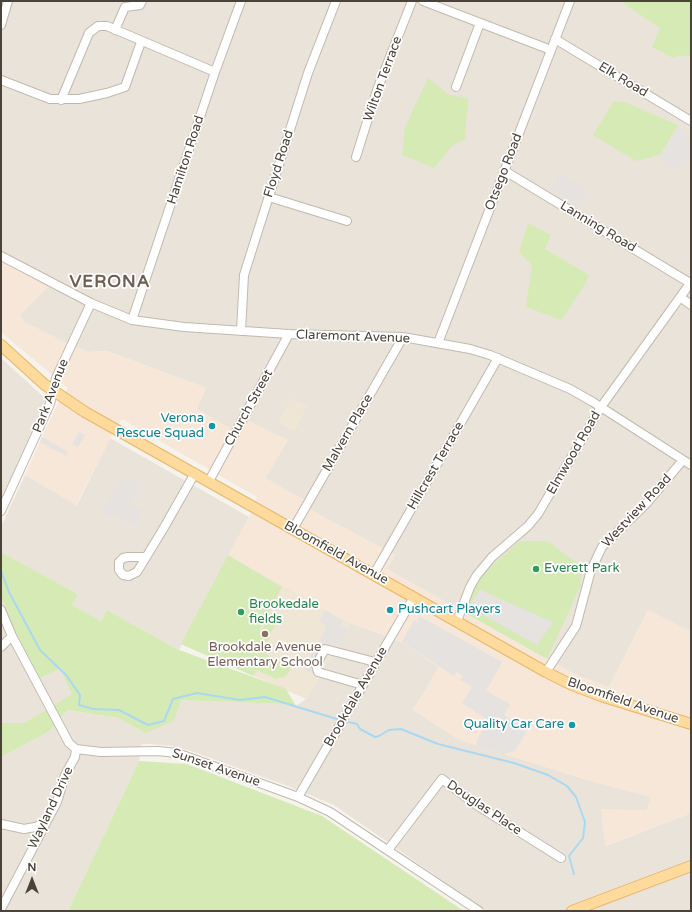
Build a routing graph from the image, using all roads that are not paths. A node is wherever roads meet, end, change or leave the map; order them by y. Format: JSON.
{"nodes":[{"id":1,"x":8,"y":1,"type":"edge"},
{"id":2,"x":142,"y":1,"type":"edge"},
{"id":3,"x":241,"y":1,"type":"edge"},
{"id":4,"x":336,"y":1,"type":"edge"},
{"id":5,"x":412,"y":1,"type":"edge"},
{"id":6,"x":423,"y":1,"type":"edge"},
{"id":7,"x":570,"y":1,"type":"edge"},
{"id":8,"x":480,"y":23,"type":"junction"},
{"id":9,"x":1,"y":25,"type":"edge"},
{"id":10,"x":115,"y":30,"type":"junction"},
{"id":11,"x":555,"y":39,"type":"junction"},
{"id":12,"x":141,"y":42,"type":"junction"},
{"id":13,"x":551,"y":50,"type":"junction"},
{"id":14,"x":215,"y":72,"type":"junction"},
{"id":15,"x":1,"y":80,"type":"edge"},
{"id":16,"x":456,"y":87,"type":"dead end"},
{"id":17,"x":61,"y":100,"type":"junction"},
{"id":18,"x":691,"y":122,"type":"edge"},
{"id":19,"x":356,"y":157,"type":"dead end"},
{"id":20,"x":505,"y":171,"type":"junction"},
{"id":21,"x":269,"y":197,"type":"junction"},
{"id":22,"x":347,"y":221,"type":"dead end"},
{"id":23,"x":1,"y":256,"type":"edge"},
{"id":24,"x":690,"y":282,"type":"edge"},
{"id":25,"x":680,"y":297,"type":"junction"},
{"id":26,"x":91,"y":303,"type":"junction"},
{"id":27,"x":691,"y":305,"type":"edge"},
{"id":28,"x":132,"y":320,"type":"junction"},
{"id":29,"x":241,"y":331,"type":"junction"},
{"id":30,"x":288,"y":334,"type":"junction"},
{"id":31,"x":403,"y":337,"type":"junction"},
{"id":32,"x":438,"y":343,"type":"junction"},
{"id":33,"x":1,"y":345,"type":"edge"},
{"id":34,"x":498,"y":358,"type":"junction"},
{"id":35,"x":53,"y":391,"type":"junction"},
{"id":36,"x":601,"y":407,"type":"junction"},
{"id":37,"x":683,"y":460,"type":"junction"},
{"id":38,"x":691,"y":465,"type":"edge"},
{"id":39,"x":195,"y":473,"type":"junction"},
{"id":40,"x":209,"y":481,"type":"junction"},
{"id":41,"x":1,"y":511,"type":"edge"},
{"id":42,"x":293,"y":529,"type":"junction"},
{"id":43,"x":146,"y":557,"type":"dead end"},
{"id":44,"x":374,"y":574,"type":"junction"},
{"id":45,"x":414,"y":597,"type":"junction"},
{"id":46,"x":1,"y":610,"type":"edge"},
{"id":47,"x":457,"y":621,"type":"junction"},
{"id":48,"x":12,"y":636,"type":"junction"},
{"id":49,"x":1,"y":647,"type":"edge"},
{"id":50,"x":376,"y":662,"type":"junction"},
{"id":51,"x":546,"y":672,"type":"junction"},
{"id":52,"x":363,"y":685,"type":"junction"},
{"id":53,"x":691,"y":724,"type":"edge"},
{"id":54,"x":75,"y":752,"type":"junction"},
{"id":55,"x":298,"y":797,"type":"junction"},
{"id":56,"x":46,"y":823,"type":"junction"},
{"id":57,"x":1,"y":824,"type":"edge"},
{"id":58,"x":388,"y":850,"type":"junction"},
{"id":59,"x":561,"y":858,"type":"dead end"},
{"id":60,"x":691,"y":866,"type":"edge"},
{"id":61,"x":1,"y":909,"type":"edge"},
{"id":62,"x":479,"y":911,"type":"edge"},
{"id":63,"x":572,"y":911,"type":"edge"}],
"edges":[{"from":1,"to":9,"type":"street"},
{"from":2,"to":10,"type":"street"},
{"from":3,"to":14,"type":"street","name":"Hamilton Road"},
{"from":4,"to":21,"type":"street","name":"Floyd Road"},
{"from":5,"to":19,"type":"street","name":"Wilton Terrace"},
{"from":6,"to":8,"type":"street"},
{"from":7,"to":11,"type":"street","name":"Otsego Road"},
{"from":8,"to":13,"type":"street"},
{"from":8,"to":16,"type":"street"},
{"from":10,"to":12,"type":"street"},
{"from":10,"to":17,"type":"street"},
{"from":11,"to":13,"type":"street","name":"Otsego Road"},
{"from":11,"to":18,"type":"street","name":"Elk Road"},
{"from":12,"to":14,"type":"street"},
{"from":12,"to":17,"type":"street"},
{"from":13,"to":20,"type":"street","name":"Otsego Road"},
{"from":14,"to":28,"type":"street","name":"Hamilton Road"},
{"from":15,"to":17,"type":"street"},
{"from":20,"to":24,"type":"street","name":"Lanning Road"},
{"from":20,"to":32,"type":"street","name":"Otsego Road"},
{"from":21,"to":22,"type":"street"},
{"from":21,"to":29,"type":"street","name":"Floyd Road"},
{"from":23,"to":26,"type":"street","name":"Claremont Avenue"},
{"from":24,"to":25,"type":"street","name":"Elmwood Road"},
{"from":25,"to":27,"type":"street"},
{"from":25,"to":36,"type":"street","name":"Elmwood Road"},
{"from":26,"to":28,"type":"street","name":"Claremont Avenue"},
{"from":26,"to":35,"type":"street","name":"Park Avenue"},
{"from":28,"to":29,"type":"street","name":"Claremont Avenue"},
{"from":29,"to":30,"type":"street","name":"Claremont Avenue"},
{"from":30,"to":31,"type":"street","name":"Claremont Avenue"},
{"from":30,"to":40,"type":"street","name":"Church Street"},
{"from":31,"to":32,"type":"street","name":"Claremont Avenue"},
{"from":31,"to":42,"type":"street","name":"Malvern Place"},
{"from":32,"to":34,"type":"street","name":"Claremont Avenue"},
{"from":33,"to":35,"type":"main road","name":"Bloomfield Avenue"},
{"from":34,"to":36,"type":"street","name":"Claremont Avenue"},
{"from":34,"to":44,"type":"street","name":"Hillcrest Terrace"},
{"from":35,"to":39,"type":"main road","name":"Bloomfield Avenue"},
{"from":35,"to":41,"type":"street","name":"Park Avenue"},
{"from":36,"to":37,"type":"street","name":"Claremont Avenue"},
{"from":36,"to":47,"type":"street","name":"Elmwood Road"},
{"from":37,"to":38,"type":"street","name":"Claremont Avenue"},
{"from":37,"to":51,"type":"street","name":"Westview Road"},
{"from":39,"to":40,"type":"main road","name":"Bloomfield Avenue"},
{"from":39,"to":43,"type":"street"},
{"from":40,"to":42,"type":"main road","name":"Bloomfield Avenue"},
{"from":42,"to":44,"type":"main road","name":"Bloomfield Avenue"},
{"from":44,"to":45,"type":"main road","name":"Bloomfield Avenue"},
{"from":45,"to":47,"type":"main road","name":"Bloomfield Avenue"},
{"from":45,"to":50,"type":"street","name":"Brookdale Avenue"},
{"from":46,"to":48,"type":"street"},
{"from":47,"to":51,"type":"main road","name":"Bloomfield Avenue"},
{"from":48,"to":49,"type":"street"},
{"from":48,"to":54,"type":"street"},
{"from":50,"to":52,"type":"street","name":"Brookdale Avenue"},
{"from":50,"to":52,"type":"street"},
{"from":51,"to":53,"type":"main road","name":"Bloomfield Avenue"},
{"from":52,"to":55,"type":"street","name":"Brookdale Avenue"},
{"from":54,"to":55,"type":"street","name":"Sunset Avenue"},
{"from":54,"to":56,"type":"street","name":"Wayland Drive"},
{"from":55,"to":58,"type":"street","name":"Sunset Avenue"},
{"from":56,"to":57,"type":"street"},
{"from":56,"to":61,"type":"street","name":"Wayland Drive"},
{"from":58,"to":59,"type":"street","name":"Douglas Place"},
{"from":58,"to":62,"type":"street","name":"Sunset Avenue"},
{"from":60,"to":63,"type":"main road"}]}
